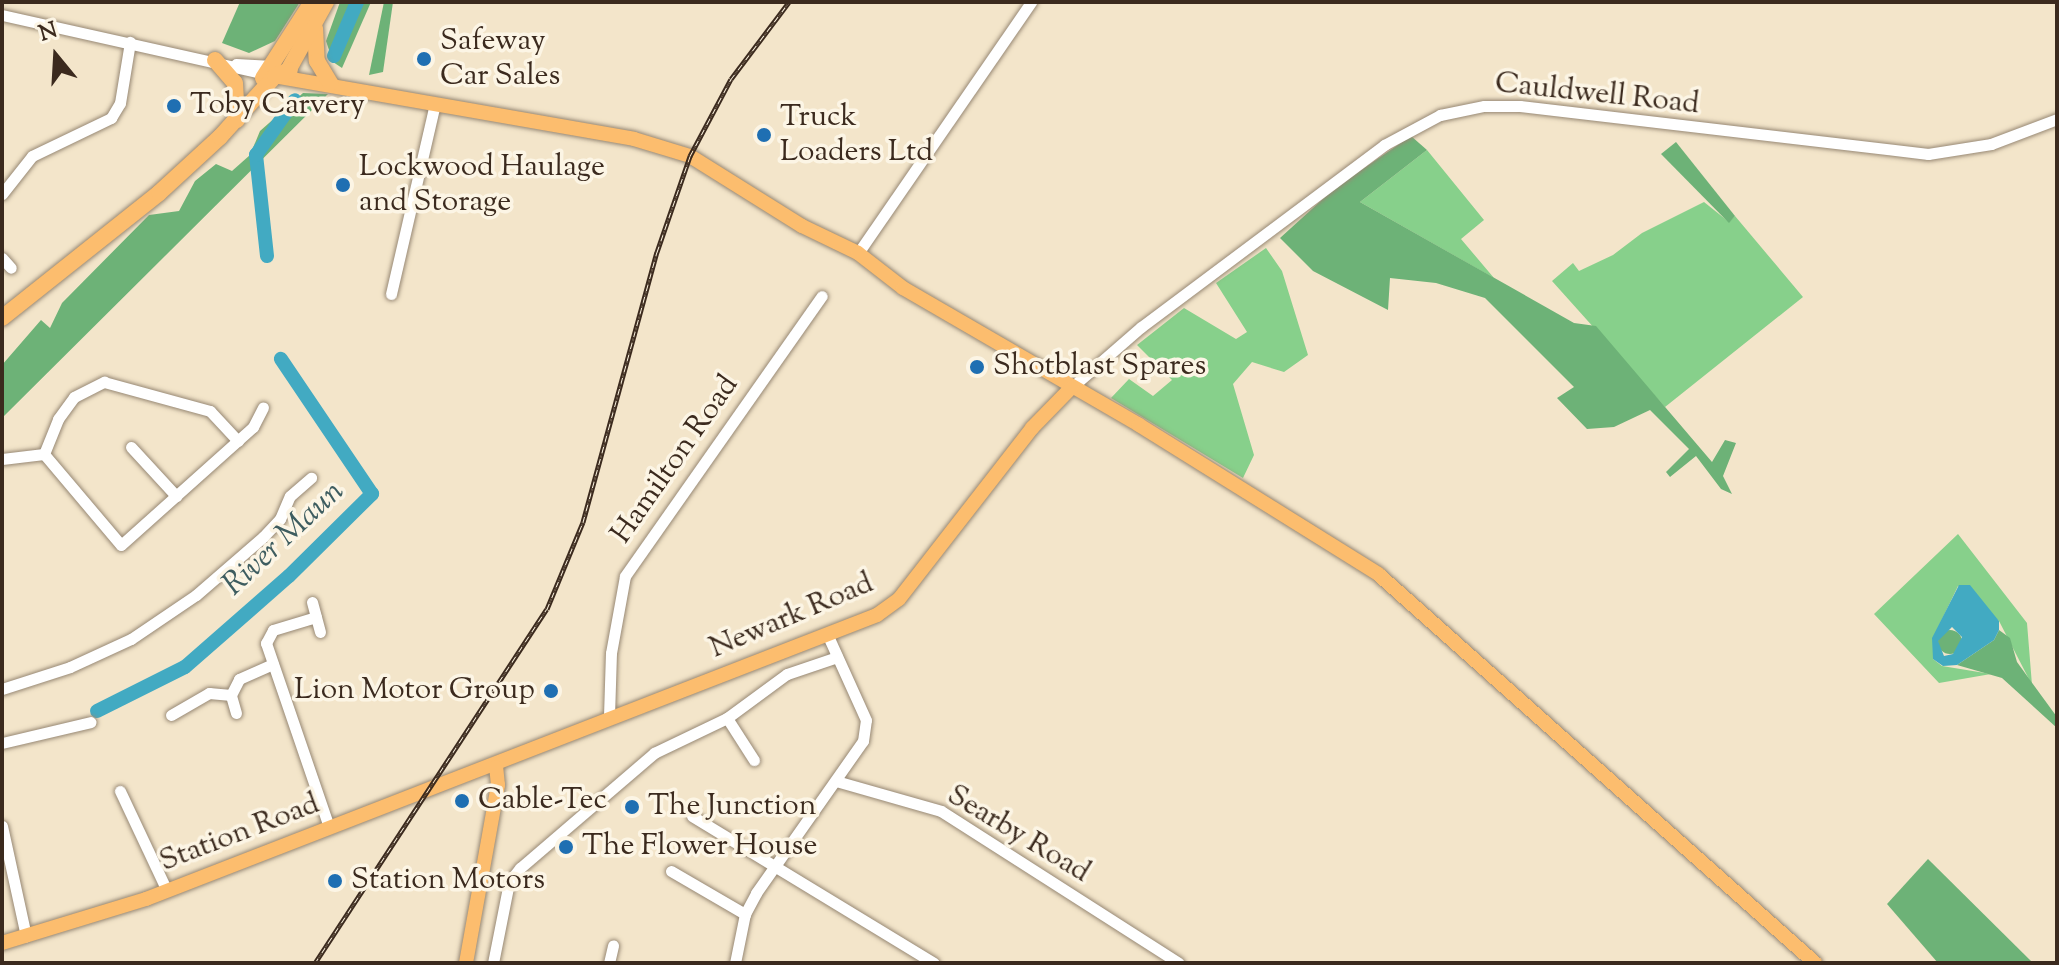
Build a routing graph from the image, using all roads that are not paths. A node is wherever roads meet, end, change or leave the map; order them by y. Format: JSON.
{"nodes":[{"id":1,"x":312,"y":2,"type":"edge"},
{"id":2,"x":326,"y":2,"type":"edge"},
{"id":3,"x":1031,"y":2,"type":"edge"},
{"id":4,"x":2,"y":15,"type":"edge"},
{"id":5,"x":315,"y":27,"type":"junction"},
{"id":6,"x":130,"y":42,"type":"junction"},
{"id":7,"x":215,"y":60,"type":"junction"},
{"id":8,"x":278,"y":72,"type":"junction"},
{"id":9,"x":325,"y":81,"type":"junction"},
{"id":10,"x":435,"y":104,"type":"junction"},
{"id":11,"x":2057,"y":119,"type":"edge"},
{"id":12,"x":237,"y":120,"type":"junction"},
{"id":13,"x":2,"y":194,"type":"edge"},
{"id":14,"x":858,"y":253,"type":"junction"},
{"id":15,"x":2,"y":258,"type":"edge"},
{"id":16,"x":11,"y":268,"type":"dead end"},
{"id":17,"x":391,"y":294,"type":"dead end"},
{"id":18,"x":822,"y":296,"type":"dead end"},
{"id":19,"x":2,"y":318,"type":"edge"},
{"id":20,"x":1072,"y":387,"type":"junction"},
{"id":21,"x":263,"y":407,"type":"dead end"},
{"id":22,"x":238,"y":441,"type":"junction"},
{"id":23,"x":131,"y":447,"type":"dead end"},
{"id":24,"x":44,"y":454,"type":"junction"},
{"id":25,"x":2,"y":459,"type":"edge"},
{"id":26,"x":308,"y":486,"type":"dead end"},
{"id":27,"x":176,"y":496,"type":"junction"},
{"id":28,"x":312,"y":602,"type":"dead end"},
{"id":29,"x":316,"y":617,"type":"junction"},
{"id":30,"x":320,"y":632,"type":"dead end"},
{"id":31,"x":828,"y":636,"type":"junction"},
{"id":32,"x":837,"y":657,"type":"junction"},
{"id":33,"x":273,"y":664,"type":"junction"},
{"id":34,"x":2,"y":689,"type":"edge"},
{"id":35,"x":231,"y":695,"type":"junction"},
{"id":36,"x":236,"y":713,"type":"dead end"},
{"id":37,"x":171,"y":715,"type":"dead end"},
{"id":38,"x":609,"y":716,"type":"junction"},
{"id":39,"x":727,"y":718,"type":"junction"},
{"id":40,"x":91,"y":722,"type":"dead end"},
{"id":41,"x":2,"y":743,"type":"edge"},
{"id":42,"x":754,"y":760,"type":"dead end"},
{"id":43,"x":496,"y":767,"type":"junction"},
{"id":44,"x":836,"y":781,"type":"junction"},
{"id":45,"x":120,"y":791,"type":"dead end"},
{"id":46,"x":692,"y":816,"type":"dead end"},
{"id":47,"x":2,"y":826,"type":"edge"},
{"id":48,"x":329,"y":827,"type":"junction"},
{"id":49,"x":775,"y":867,"type":"junction"},
{"id":50,"x":671,"y":871,"type":"dead end"},
{"id":51,"x":167,"y":891,"type":"junction"},
{"id":52,"x":745,"y":914,"type":"junction"},
{"id":53,"x":26,"y":936,"type":"junction"},
{"id":54,"x":2,"y":943,"type":"edge"},
{"id":55,"x":613,"y":945,"type":"dead end"},
{"id":56,"x":466,"y":963,"type":"edge"},
{"id":57,"x":493,"y":963,"type":"edge"},
{"id":58,"x":609,"y":963,"type":"edge"},
{"id":59,"x":735,"y":963,"type":"edge"},
{"id":60,"x":934,"y":963,"type":"edge"},
{"id":61,"x":1179,"y":963,"type":"edge"},
{"id":62,"x":1815,"y":963,"type":"edge"}],
"edges":[{"from":1,"to":8,"type":"highway"},
{"from":2,"to":5,"type":"highway"},
{"from":3,"to":14,"type":"street"},
{"from":4,"to":6,"type":"street"},
{"from":5,"to":8,"type":"highway"},
{"from":5,"to":9,"type":"highway"},
{"from":6,"to":7,"type":"street"},
{"from":6,"to":13,"type":"street"},
{"from":7,"to":8,"type":"street"},
{"from":7,"to":12,"type":"highway"},
{"from":8,"to":9,"type":"main road"},
{"from":8,"to":12,"type":"highway"},
{"from":9,"to":10,"type":"main road"},
{"from":10,"to":14,"type":"main road"},
{"from":10,"to":17,"type":"street"},
{"from":11,"to":20,"type":"street","name":"Cauldwell Road"},
{"from":12,"to":19,"type":"highway"},
{"from":14,"to":20,"type":"main road"},
{"from":15,"to":16,"type":"street"},
{"from":18,"to":38,"type":"street","name":"Hamilton Road"},
{"from":20,"to":31,"type":"main road","name":"Newark Road"},
{"from":20,"to":62,"type":"main road"},
{"from":21,"to":22,"type":"street"},
{"from":22,"to":24,"type":"street"},
{"from":22,"to":27,"type":"street"},
{"from":23,"to":27,"type":"street"},
{"from":24,"to":25,"type":"street"},
{"from":24,"to":27,"type":"street"},
{"from":26,"to":34,"type":"street"},
{"from":28,"to":29,"type":"street"},
{"from":29,"to":30,"type":"street"},
{"from":29,"to":33,"type":"street"},
{"from":31,"to":32,"type":"street"},
{"from":31,"to":38,"type":"main road","name":"Newark Road"},
{"from":32,"to":39,"type":"street","name":"Newark Road"},
{"from":32,"to":44,"type":"street"},
{"from":33,"to":35,"type":"street"},
{"from":33,"to":48,"type":"street"},
{"from":35,"to":36,"type":"street"},
{"from":35,"to":37,"type":"street"},
{"from":38,"to":43,"type":"main road","name":"Newark Road"},
{"from":39,"to":42,"type":"street"},
{"from":39,"to":57,"type":"street","name":"Newark Road"},
{"from":40,"to":41,"type":"street"},
{"from":43,"to":48,"type":"main road","name":"Station Road"},
{"from":43,"to":56,"type":"main road"},
{"from":44,"to":49,"type":"street"},
{"from":44,"to":61,"type":"street","name":"Searby Road"},
{"from":45,"to":51,"type":"street"},
{"from":46,"to":49,"type":"street"},
{"from":47,"to":53,"type":"street"},
{"from":48,"to":51,"type":"main road","name":"Station Road"},
{"from":49,"to":52,"type":"street"},
{"from":49,"to":60,"type":"street"},
{"from":50,"to":52,"type":"street"},
{"from":51,"to":53,"type":"main road","name":"Station Road"},
{"from":52,"to":59,"type":"street"},
{"from":53,"to":54,"type":"main road","name":"Station Road"},
{"from":55,"to":58,"type":"street"}]}
